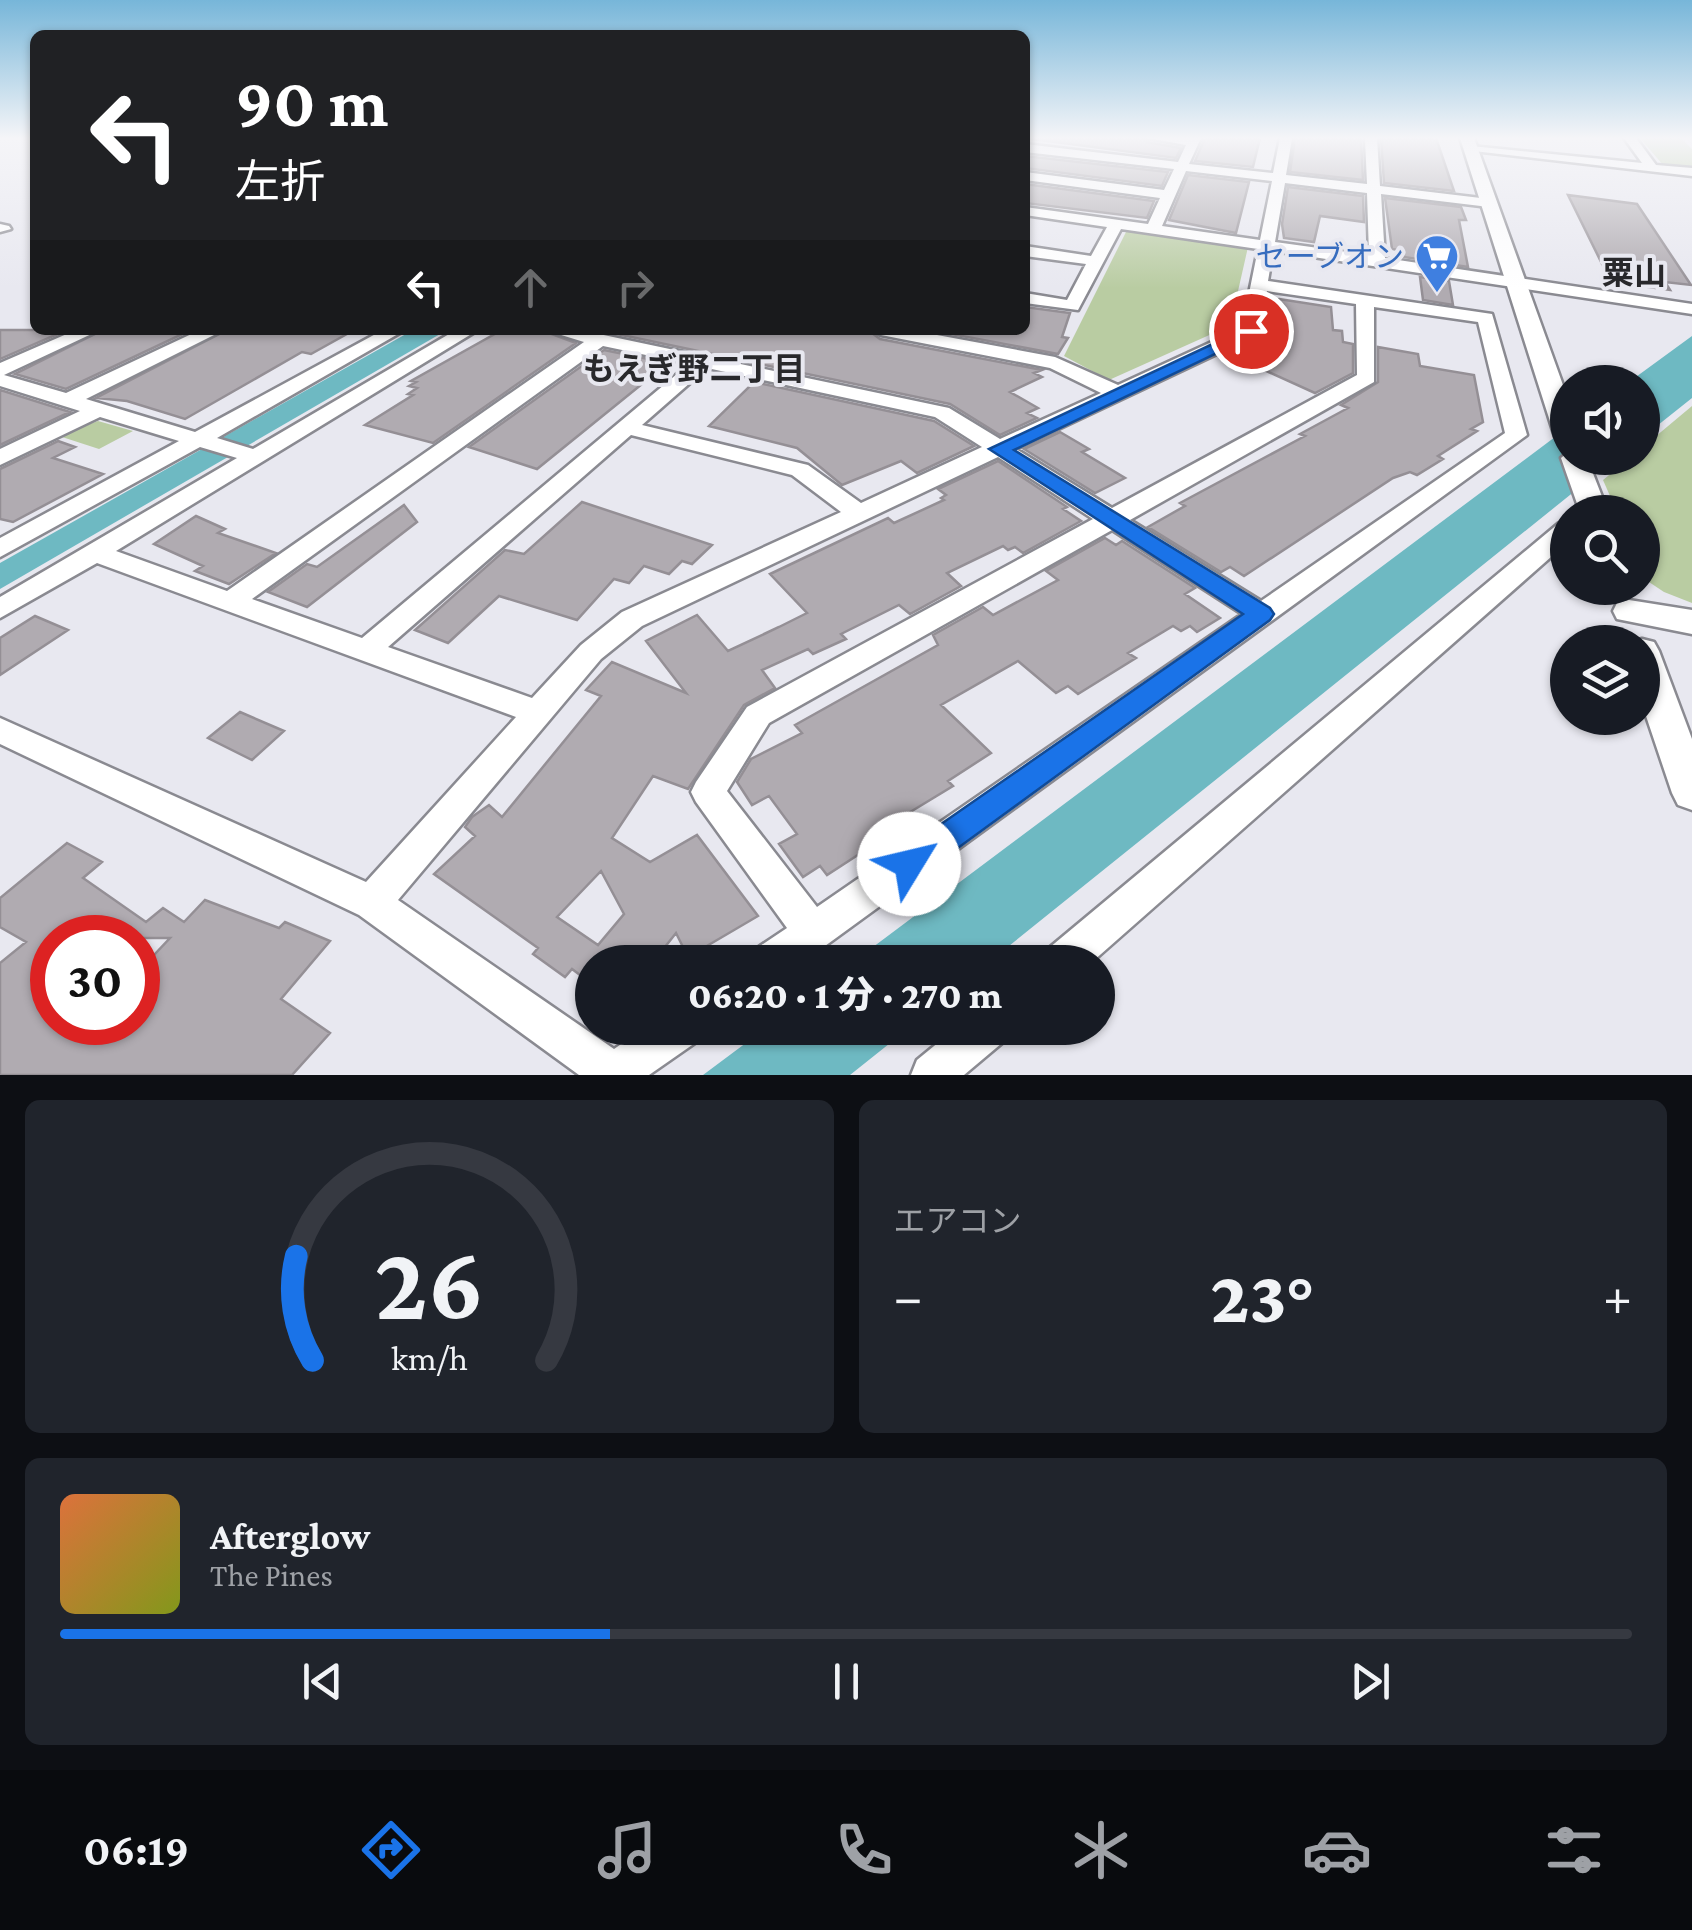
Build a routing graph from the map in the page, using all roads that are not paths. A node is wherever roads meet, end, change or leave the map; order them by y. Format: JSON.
{"nodes":[{"id":1,"x":1123,"y":188,"type":"edge"},
{"id":2,"x":1173,"y":188,"type":"edge"},
{"id":3,"x":1277,"y":188,"type":"edge"},
{"id":4,"x":1359,"y":188,"type":"edge"},
{"id":5,"x":1484,"y":188,"type":"edge"},
{"id":6,"x":1374,"y":190,"type":"junction"},
{"id":7,"x":1170,"y":194,"type":"junction"},
{"id":8,"x":1489,"y":203,"type":"junction"},
{"id":9,"x":1030,"y":212,"type":"edge"},
{"id":10,"x":1116,"y":224,"type":"junction"},
{"id":11,"x":1152,"y":229,"type":"junction"},
{"id":12,"x":1267,"y":246,"type":"junction"},
{"id":13,"x":1030,"y":251,"type":"edge"},
{"id":14,"x":1377,"y":260,"type":"junction"},
{"id":15,"x":1096,"y":262,"type":"junction"},
{"id":16,"x":1516,"y":283,"type":"junction"},
{"id":17,"x":1261,"y":285,"type":"junction"},
{"id":18,"x":1030,"y":299,"type":"edge"},
{"id":19,"x":1366,"y":302,"type":"junction"},
{"id":20,"x":1692,"y":309,"type":"edge"},
{"id":21,"x":82,"y":335,"type":"edge"},
{"id":22,"x":205,"y":335,"type":"edge"},
{"id":23,"x":387,"y":335,"type":"edge"},
{"id":24,"x":460,"y":335,"type":"edge"},
{"id":25,"x":576,"y":335,"type":"edge"},
{"id":26,"x":909,"y":335,"type":"edge"},
{"id":27,"x":599,"y":340,"type":"junction"},
{"id":28,"x":703,"y":362,"type":"junction"},
{"id":29,"x":2,"y":380,"type":"edge"},
{"id":30,"x":1550,"y":384,"type":"edge"},
{"id":31,"x":1120,"y":394,"type":"junction"},
{"id":32,"x":69,"y":400,"type":"junction"},
{"id":33,"x":98,"y":410,"type":"junction"},
{"id":34,"x":626,"y":428,"type":"junction"},
{"id":35,"x":204,"y":442,"type":"junction"},
{"id":36,"x":999,"y":449,"type":"junction"},
{"id":37,"x":248,"y":455,"type":"junction"},
{"id":38,"x":0,"y":458,"type":"edge"},
{"id":39,"x":860,"y":514,"type":"junction"},
{"id":40,"x":1114,"y":521,"type":"junction"},
{"id":41,"x":1550,"y":543,"type":"edge"},
{"id":42,"x":0,"y":549,"type":"edge"},
{"id":43,"x":96,"y":553,"type":"junction"},
{"id":44,"x":230,"y":602,"type":"junction"},
{"id":45,"x":0,"y":610,"type":"edge"},
{"id":46,"x":1262,"y":614,"type":"junction"},
{"id":47,"x":1630,"y":614,"type":"edge"},
{"id":48,"x":1692,"y":622,"type":"edge"},
{"id":49,"x":366,"y":650,"type":"junction"},
{"id":50,"x":1660,"y":702,"type":"edge"},
{"id":51,"x":538,"y":714,"type":"junction"},
{"id":52,"x":0,"y":730,"type":"edge"},
{"id":53,"x":1692,"y":793,"type":"edge"},
{"id":54,"x":372,"y":903,"type":"junction"},
{"id":55,"x":813,"y":933,"type":"junction"},
{"id":56,"x":796,"y":945,"type":"edge"},
{"id":57,"x":1083,"y":945,"type":"edge"},
{"id":58,"x":656,"y":1045,"type":"edge"},
{"id":59,"x":967,"y":1045,"type":"edge"},
{"id":60,"x":614,"y":1075,"type":"edge"},
{"id":61,"x":932,"y":1075,"type":"edge"}],
"edges":[{"from":1,"to":7,"type":"street"},
{"from":2,"to":7,"type":"street"},
{"from":3,"to":12,"type":"street"},
{"from":4,"to":6,"type":"street"},
{"from":5,"to":8,"type":"street"},
{"from":6,"to":8,"type":"street"},
{"from":6,"to":14,"type":"street"},
{"from":7,"to":11,"type":"street"},
{"from":8,"to":16,"type":"street"},
{"from":9,"to":10,"type":"street"},
{"from":10,"to":11,"type":"street"},
{"from":10,"to":15,"type":"street"},
{"from":11,"to":12,"type":"street"},
{"from":12,"to":14,"type":"street"},
{"from":12,"to":17,"type":"street"},
{"from":13,"to":15,"type":"street"},
{"from":14,"to":16,"type":"street"},
{"from":15,"to":18,"type":"street"},
{"from":16,"to":20,"type":"street"},
{"from":16,"to":30,"type":"street"},
{"from":17,"to":19,"type":"street"},
{"from":17,"to":31,"type":"street"},
{"from":19,"to":40,"type":"street"},
{"from":19,"to":46,"type":"street"},
{"from":21,"to":29,"type":"street"},
{"from":22,"to":32,"type":"street"},
{"from":23,"to":35,"type":"street"},
{"from":24,"to":37,"type":"street"},
{"from":25,"to":27,"type":"street"},
{"from":26,"to":31,"type":"street"},
{"from":27,"to":28,"type":"street"},
{"from":27,"to":44,"type":"street"},
{"from":28,"to":34,"type":"street"},
{"from":28,"to":36,"type":"street"},
{"from":29,"to":32,"type":"street"},
{"from":31,"to":36,"type":"street"},
{"from":32,"to":33,"type":"street"},
{"from":33,"to":35,"type":"street"},
{"from":33,"to":38,"type":"street"},
{"from":34,"to":39,"type":"street"},
{"from":34,"to":49,"type":"street"},
{"from":35,"to":37,"type":"street"},
{"from":35,"to":42,"type":"street"},
{"from":36,"to":39,"type":"street"},
{"from":36,"to":40,"type":"street"},
{"from":37,"to":43,"type":"street"},
{"from":39,"to":51,"type":"street"},
{"from":40,"to":46,"type":"street"},
{"from":40,"to":55,"type":"street"},
{"from":41,"to":57,"type":"street"},
{"from":43,"to":44,"type":"street"},
{"from":43,"to":45,"type":"street"},
{"from":44,"to":49,"type":"street"},
{"from":46,"to":55,"type":"street"},
{"from":47,"to":48,"type":"street"},
{"from":49,"to":51,"type":"street"},
{"from":50,"to":53,"type":"street"},
{"from":51,"to":54,"type":"street"},
{"from":52,"to":54,"type":"street"},
{"from":54,"to":60,"type":"street"},
{"from":55,"to":56,"type":"street"},
{"from":58,"to":60,"type":"street"},
{"from":59,"to":61,"type":"street"}]}
